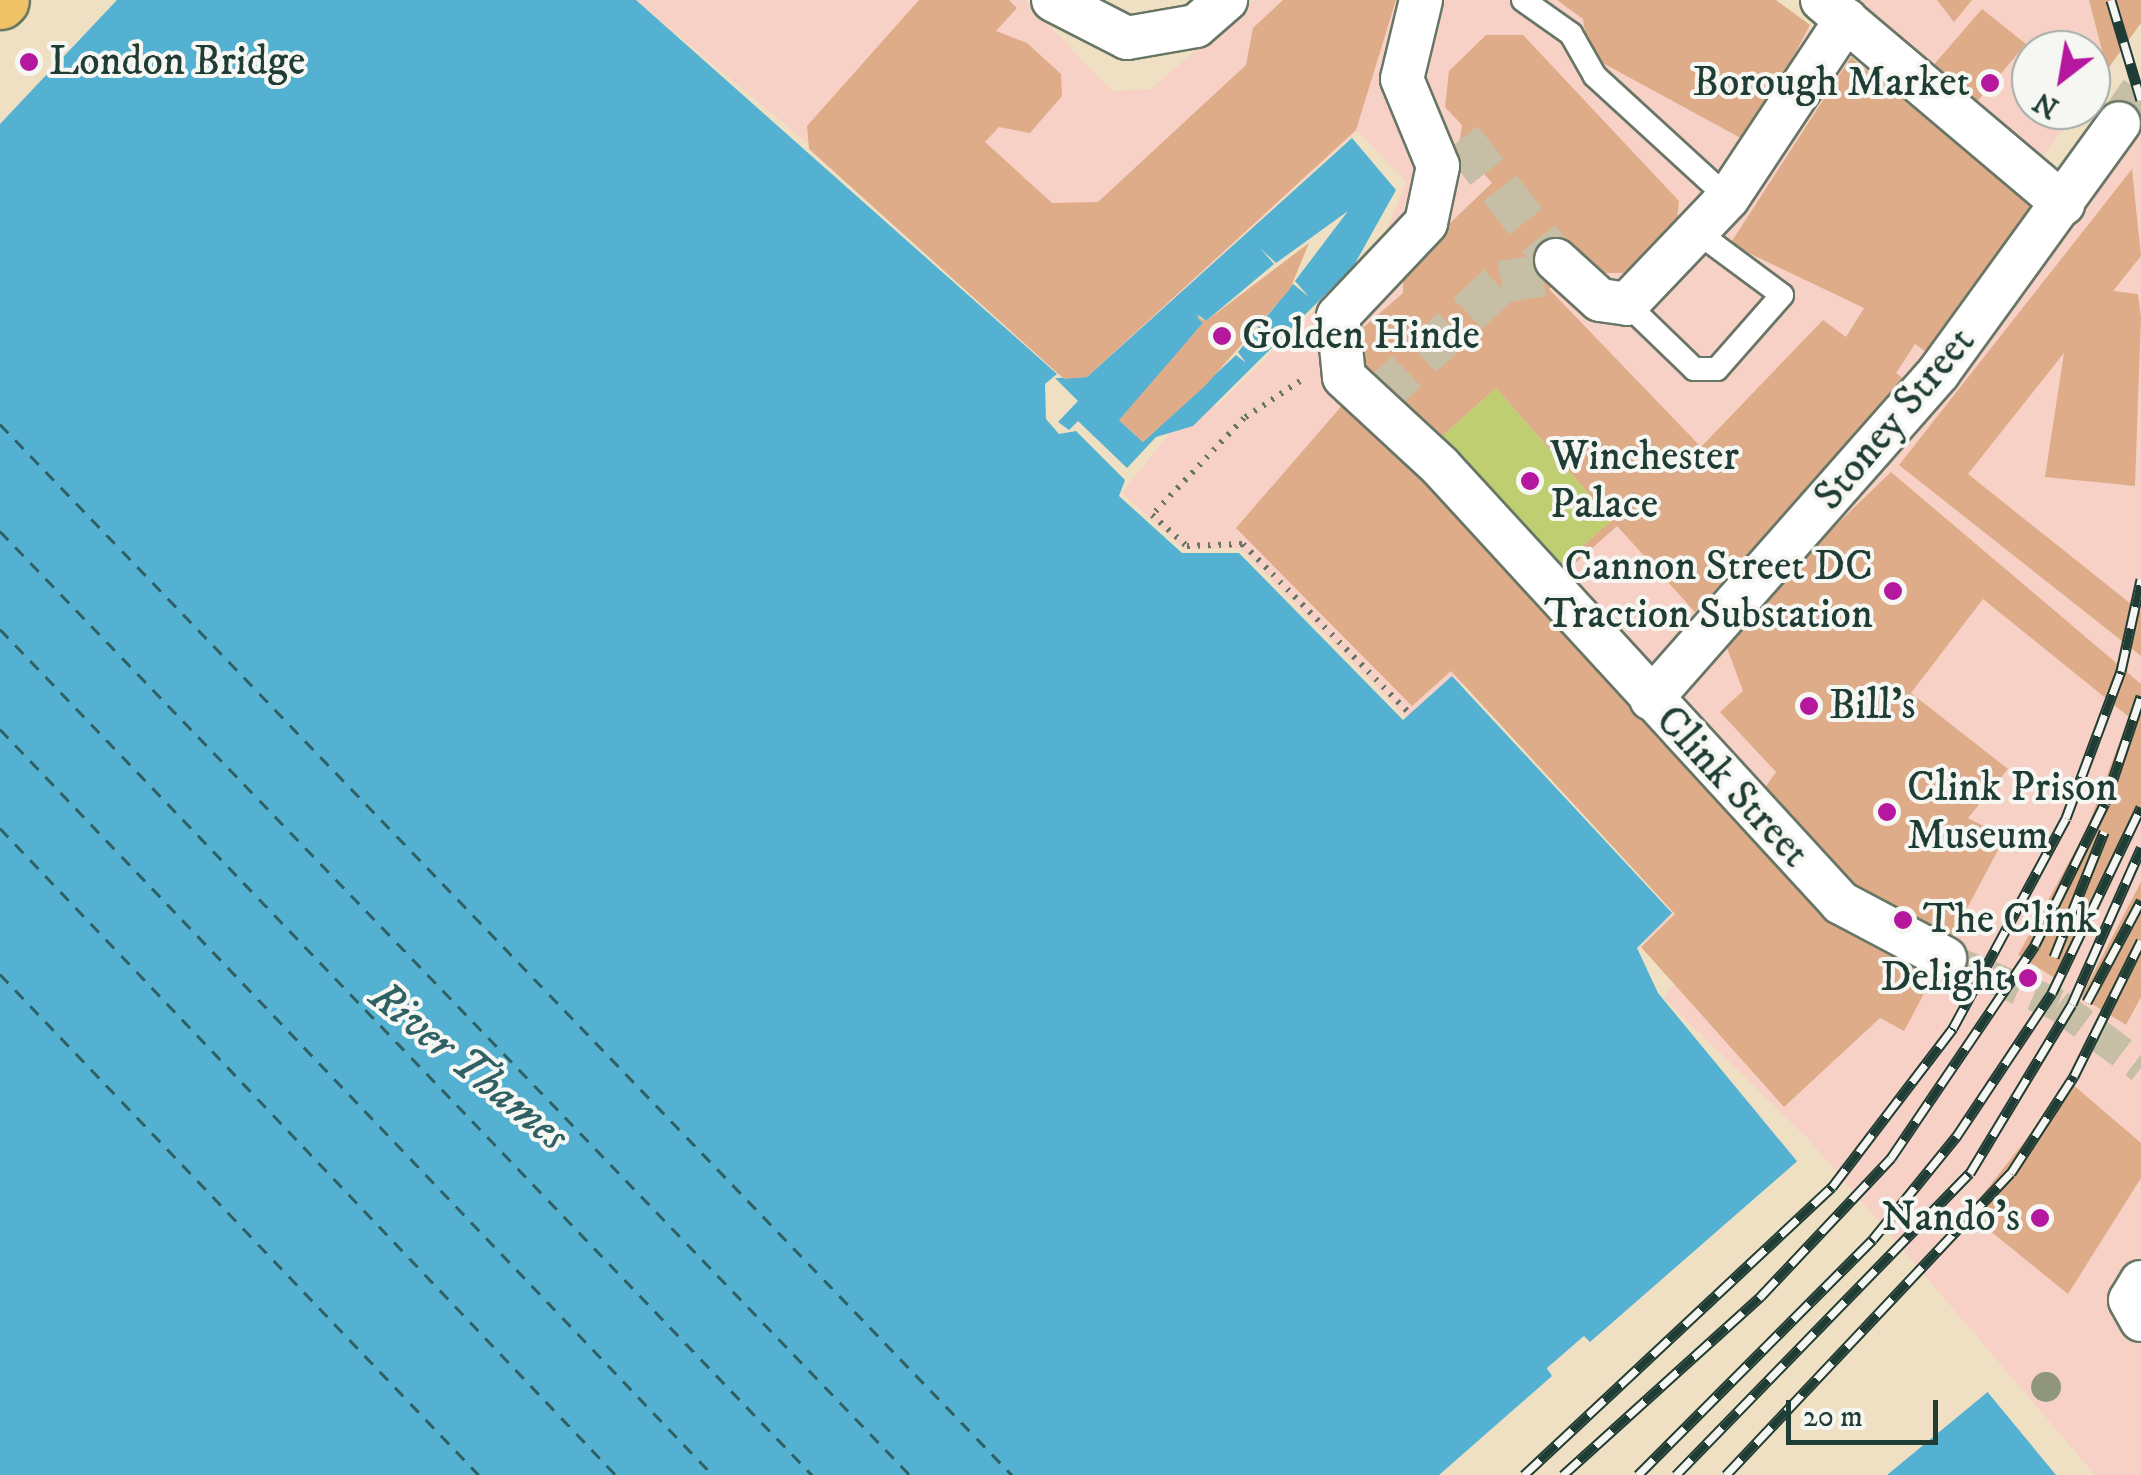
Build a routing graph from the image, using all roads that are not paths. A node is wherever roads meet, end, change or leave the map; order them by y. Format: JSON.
{"nodes":[{"id":1,"x":1053,"y":0,"type":"edge"},
{"id":2,"x":1226,"y":0,"type":"edge"},
{"id":3,"x":1422,"y":0,"type":"edge"},
{"id":4,"x":1523,"y":0,"type":"edge"},
{"id":5,"x":1841,"y":9,"type":"edge"},
{"id":6,"x":1414,"y":119,"type":"junction"},
{"id":7,"x":2119,"y":123,"type":"tunnel mouth"},
{"id":8,"x":1461,"y":139,"type":"tunnel mouth"},
{"id":9,"x":1728,"y":198,"type":"junction"},
{"id":10,"x":2063,"y":204,"type":"junction"},
{"id":11,"x":1697,"y":232,"type":"junction"},
{"id":12,"x":1556,"y":266,"type":"tunnel mouth"},
{"id":13,"x":1627,"y":304,"type":"junction"},
{"id":14,"x":1651,"y":699,"type":"junction"},
{"id":15,"x":1945,"y":958,"type":"tunnel mouth"}],
"edges":[{"from":1,"to":2,"type":"street"},
{"from":3,"to":6,"type":"street"},
{"from":4,"to":9,"type":"lane"},
{"from":5,"to":9,"type":"street"},
{"from":5,"to":10,"type":"street"},
{"from":6,"to":8,"type":"street"},
{"from":6,"to":14,"type":"street","name":"Clink Street"},
{"from":7,"to":10,"type":"street","name":"Stoney Street"},
{"from":9,"to":11,"type":"street"},
{"from":10,"to":14,"type":"street","name":"Stoney Street"},
{"from":11,"to":13,"type":"street"},
{"from":11,"to":13,"type":"lane"},
{"from":12,"to":13,"type":"street"},
{"from":14,"to":15,"type":"street","name":"Clink Street"}]}
